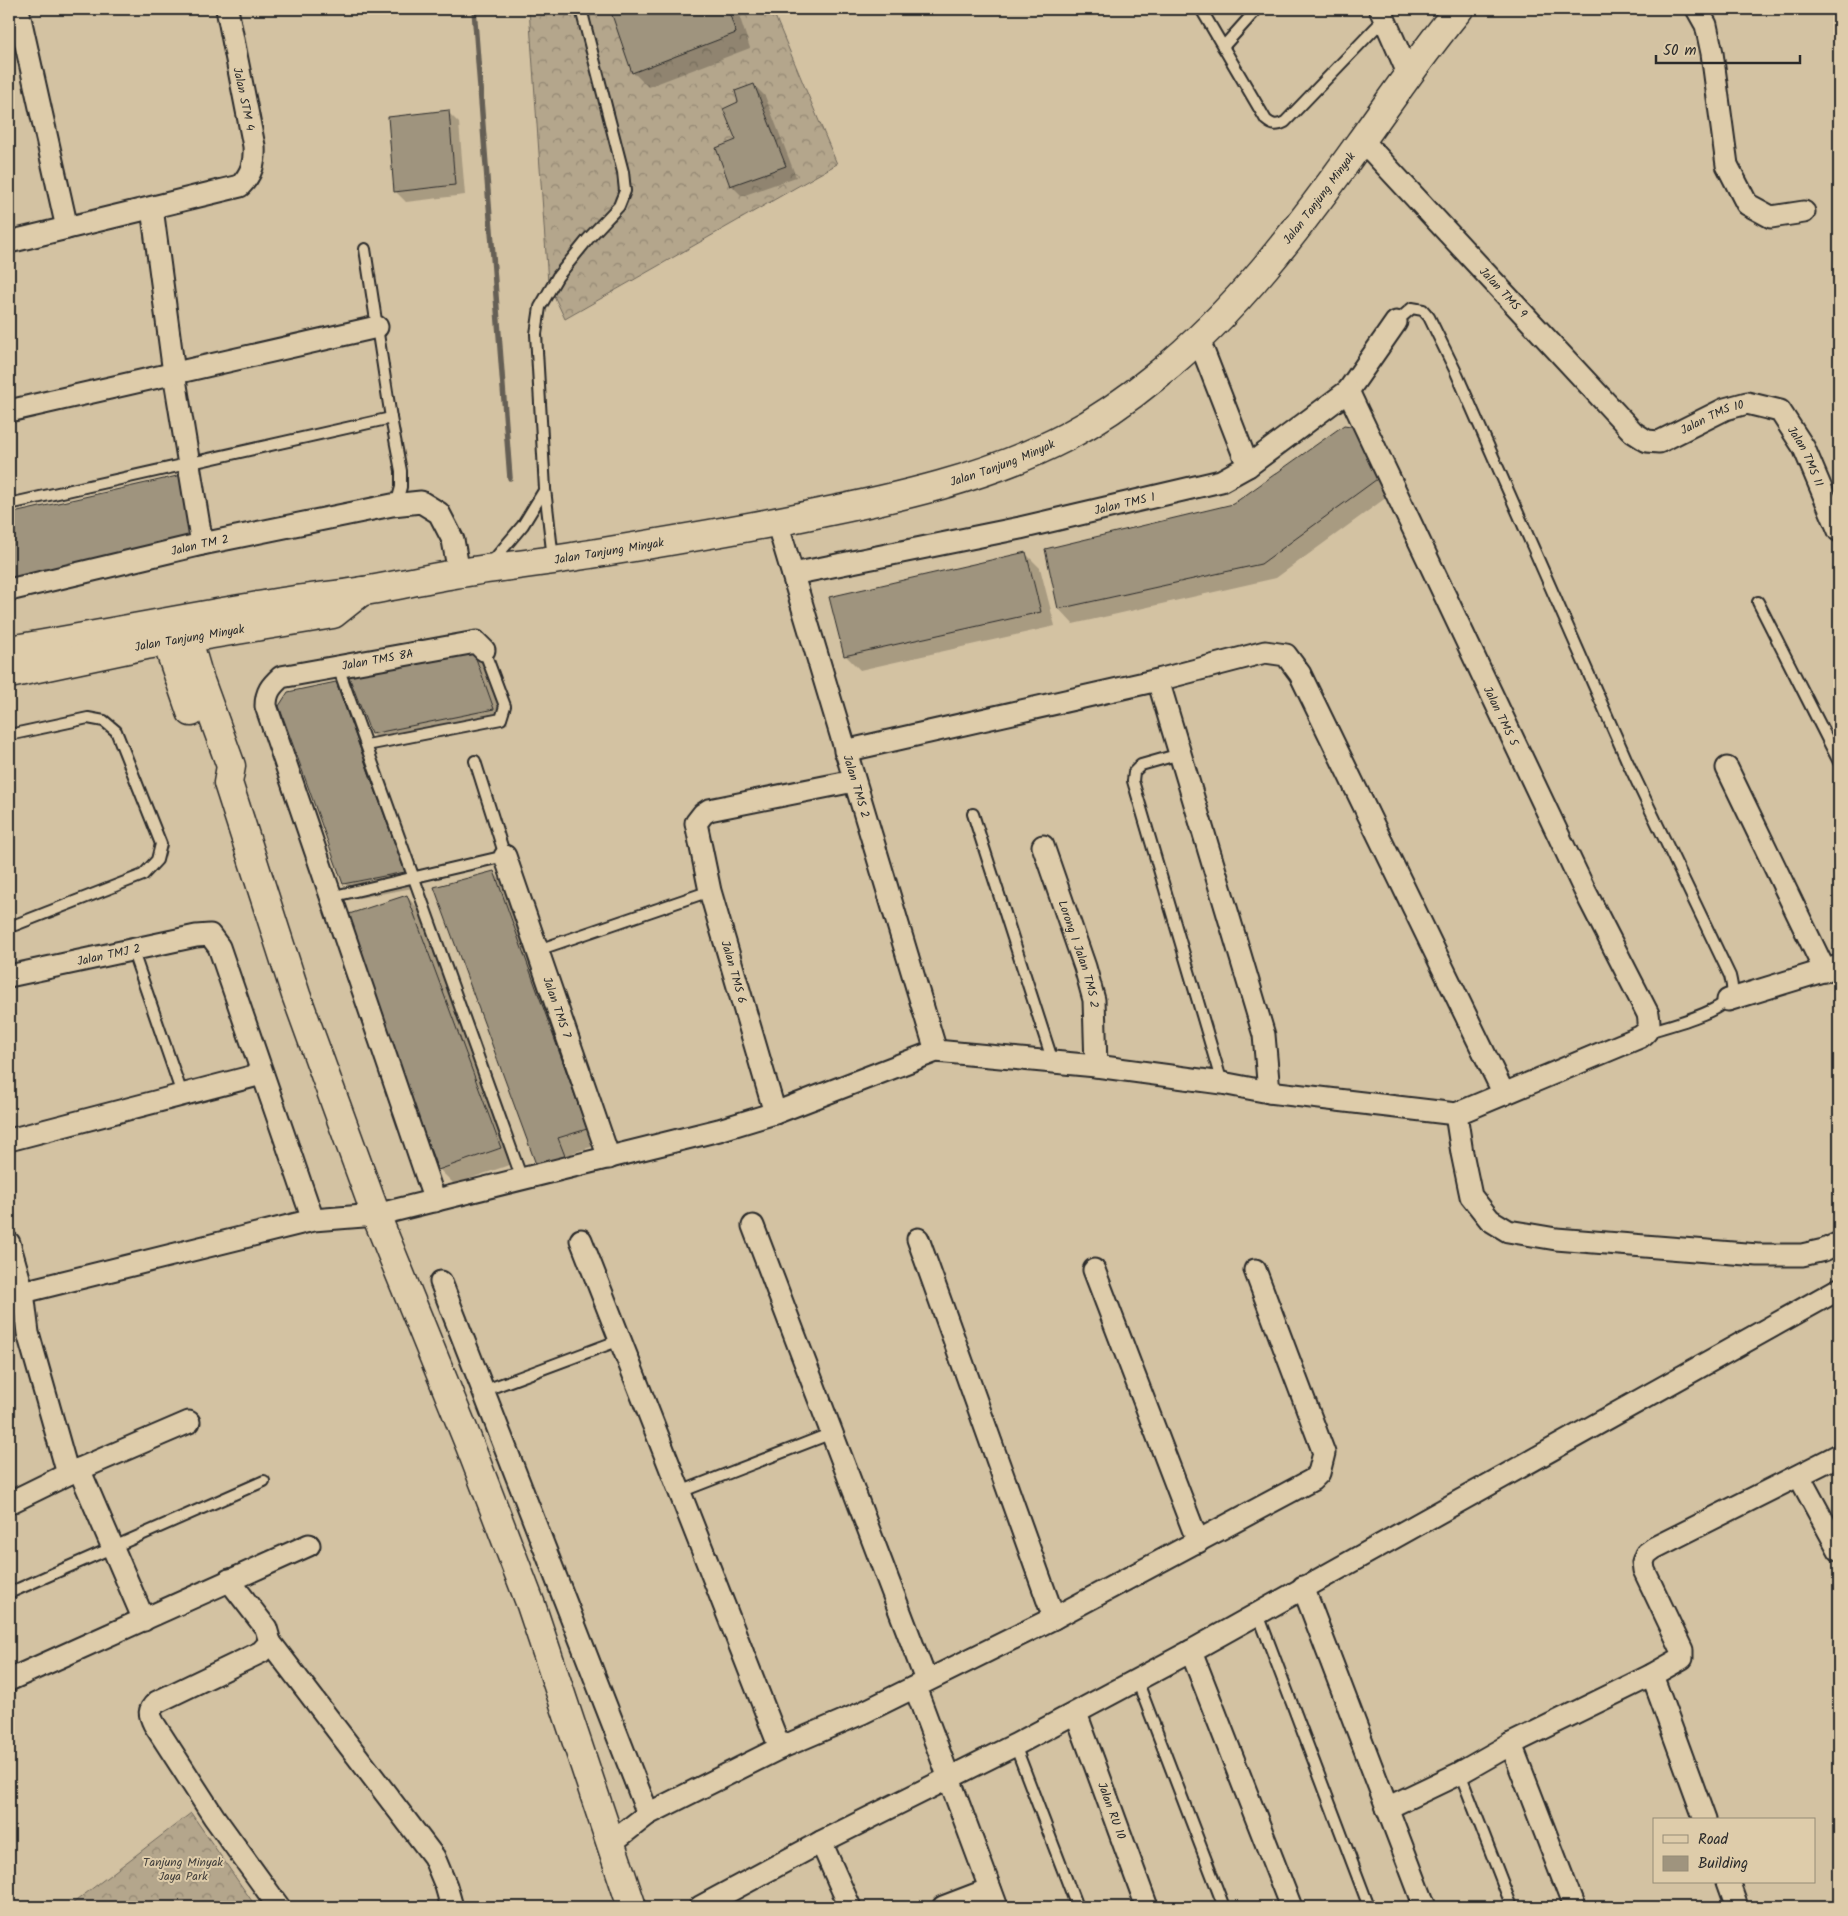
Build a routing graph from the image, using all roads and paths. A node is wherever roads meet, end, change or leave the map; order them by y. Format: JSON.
{"nodes":[{"id":1,"x":18,"y":9,"type":"edge"},
{"id":2,"x":227,"y":9,"type":"edge"},
{"id":3,"x":581,"y":9,"type":"edge"},
{"id":4,"x":1201,"y":9,"type":"edge"},
{"id":5,"x":1257,"y":9,"type":"edge"},
{"id":6,"x":1459,"y":9,"type":"edge"},
{"id":7,"x":1697,"y":9,"type":"edge"},
{"id":8,"x":1382,"y":14,"type":"edge"},
{"id":9,"x":1223,"y":47,"type":"junction"},
{"id":10,"x":1408,"y":73,"type":"junction"},
{"id":11,"x":1362,"y":140,"type":"junction"},
{"id":12,"x":152,"y":208,"type":"junction"},
{"id":13,"x":1804,"y":212,"type":"dead end"},
{"id":14,"x":67,"y":228,"type":"junction"},
{"id":15,"x":9,"y":242,"type":"edge"},
{"id":16,"x":365,"y":249,"type":"dead end"},
{"id":17,"x":1396,"y":322,"type":"joint"},
{"id":18,"x":377,"y":326,"type":"junction"},
{"id":19,"x":1199,"y":340,"type":"junction"},
{"id":20,"x":174,"y":373,"type":"junction"},
{"id":21,"x":1348,"y":390,"type":"junction"},
{"id":22,"x":9,"y":411,"type":"edge"},
{"id":23,"x":1780,"y":412,"type":"joint"},
{"id":24,"x":391,"y":418,"type":"junction"},
{"id":25,"x":1647,"y":441,"type":"joint"},
{"id":26,"x":189,"y":464,"type":"junction"},
{"id":27,"x":1248,"y":466,"type":"junction"},
{"id":28,"x":544,"y":489,"type":"junction"},
{"id":29,"x":9,"y":504,"type":"edge"},
{"id":30,"x":392,"y":506,"type":"junction"},
{"id":31,"x":777,"y":522,"type":"junction"},
{"id":32,"x":1839,"y":531,"type":"edge"},
{"id":33,"x":202,"y":544,"type":"junction"},
{"id":34,"x":553,"y":560,"type":"junction"},
{"id":35,"x":472,"y":572,"type":"junction"},
{"id":36,"x":792,"y":574,"type":"junction"},
{"id":37,"x":9,"y":590,"type":"edge"},
{"id":38,"x":362,"y":591,"type":"junction"},
{"id":39,"x":1758,"y":602,"type":"dead end"},
{"id":40,"x":274,"y":624,"type":"junction"},
{"id":41,"x":174,"y":631,"type":"junction"},
{"id":42,"x":9,"y":650,"type":"edge"},
{"id":43,"x":484,"y":650,"type":"joint"},
{"id":44,"x":114,"y":652,"type":"junction"},
{"id":45,"x":338,"y":667,"type":"junction"},
{"id":46,"x":9,"y":674,"type":"edge"},
{"id":47,"x":1158,"y":680,"type":"junction"},
{"id":48,"x":190,"y":682,"type":"junction"},
{"id":49,"x":9,"y":735,"type":"edge"},
{"id":50,"x":367,"y":745,"type":"junction"},
{"id":51,"x":845,"y":751,"type":"junction"},
{"id":52,"x":1180,"y":754,"type":"junction"},
{"id":53,"x":475,"y":761,"type":"dead end"},
{"id":54,"x":1839,"y":762,"type":"edge"},
{"id":55,"x":1727,"y":768,"type":"dead end"},
{"id":56,"x":854,"y":781,"type":"junction"},
{"id":57,"x":973,"y":814,"type":"dead end"},
{"id":58,"x":1043,"y":846,"type":"dead end"},
{"id":59,"x":506,"y":856,"type":"junction"},
{"id":60,"x":415,"y":876,"type":"junction"},
{"id":61,"x":710,"y":891,"type":"junction"},
{"id":62,"x":330,"y":896,"type":"junction"},
{"id":63,"x":9,"y":923,"type":"edge"},
{"id":64,"x":132,"y":949,"type":"junction"},
{"id":65,"x":538,"y":950,"type":"junction"},
{"id":66,"x":1832,"y":968,"type":"edge"},
{"id":67,"x":9,"y":976,"type":"edge"},
{"id":68,"x":1728,"y":1000,"type":"junction"},
{"id":69,"x":1644,"y":1035,"type":"junction"},
{"id":70,"x":936,"y":1051,"type":"junction"},
{"id":71,"x":1053,"y":1062,"type":"junction"},
{"id":72,"x":1096,"y":1066,"type":"junction"},
{"id":73,"x":262,"y":1074,"type":"junction"},
{"id":74,"x":1222,"y":1083,"type":"junction"},
{"id":75,"x":1270,"y":1092,"type":"junction"},
{"id":76,"x":182,"y":1094,"type":"junction"},
{"id":77,"x":1504,"y":1094,"type":"junction"},
{"id":78,"x":775,"y":1113,"type":"junction"},
{"id":79,"x":1456,"y":1114,"type":"junction"},
{"id":80,"x":9,"y":1140,"type":"edge"},
{"id":81,"x":609,"y":1158,"type":"junction"},
{"id":82,"x":522,"y":1179,"type":"junction"},
{"id":83,"x":435,"y":1200,"type":"junction"},
{"id":84,"x":376,"y":1215,"type":"junction"},
{"id":85,"x":313,"y":1220,"type":"junction"},
{"id":86,"x":753,"y":1226,"type":"dead end"},
{"id":87,"x":918,"y":1239,"type":"dead end"},
{"id":88,"x":581,"y":1240,"type":"dead end"},
{"id":89,"x":9,"y":1243,"type":"edge"},
{"id":90,"x":1839,"y":1243,"type":"edge"},
{"id":91,"x":1094,"y":1270,"type":"dead end"},
{"id":92,"x":1255,"y":1270,"type":"dead end"},
{"id":93,"x":441,"y":1282,"type":"dead end"},
{"id":94,"x":1839,"y":1289,"type":"edge"},
{"id":95,"x":23,"y":1292,"type":"junction"},
{"id":96,"x":620,"y":1340,"type":"junction"},
{"id":97,"x":483,"y":1391,"type":"junction"},
{"id":98,"x":188,"y":1422,"type":"dead end"},
{"id":99,"x":832,"y":1433,"type":"junction"},
{"id":100,"x":1839,"y":1455,"type":"edge"},
{"id":101,"x":74,"y":1471,"type":"junction"},
{"id":102,"x":1799,"y":1476,"type":"junction"},
{"id":103,"x":264,"y":1481,"type":"dead end"},
{"id":104,"x":680,"y":1492,"type":"junction"},
{"id":105,"x":9,"y":1503,"type":"edge"},
{"id":106,"x":1198,"y":1542,"type":"junction"},
{"id":107,"x":309,"y":1545,"type":"dead end"},
{"id":108,"x":112,"y":1546,"type":"junction"},
{"id":109,"x":1839,"y":1550,"type":"edge"},
{"id":110,"x":229,"y":1580,"type":"junction"},
{"id":111,"x":1303,"y":1587,"type":"junction"},
{"id":112,"x":9,"y":1593,"type":"edge"},
{"id":113,"x":1258,"y":1614,"type":"junction"},
{"id":114,"x":1054,"y":1618,"type":"junction"},
{"id":115,"x":144,"y":1620,"type":"junction"},
{"id":116,"x":270,"y":1642,"type":"junction"},
{"id":117,"x":1190,"y":1651,"type":"junction"},
{"id":118,"x":1652,"y":1675,"type":"junction"},
{"id":119,"x":9,"y":1680,"type":"edge"},
{"id":120,"x":1137,"y":1680,"type":"junction"},
{"id":121,"x":921,"y":1683,"type":"junction"},
{"id":122,"x":1076,"y":1713,"type":"junction"},
{"id":123,"x":1511,"y":1744,"type":"junction"},
{"id":124,"x":1015,"y":1745,"type":"junction"},
{"id":125,"x":780,"y":1748,"type":"junction"},
{"id":126,"x":947,"y":1772,"type":"junction"},
{"id":127,"x":1460,"y":1773,"type":"junction"},
{"id":128,"x":1387,"y":1808,"type":"junction"},
{"id":129,"x":648,"y":1814,"type":"junction"},
{"id":130,"x":1704,"y":1818,"type":"edge"},
{"id":131,"x":821,"y":1842,"type":"junction"},
{"id":132,"x":610,"y":1844,"type":"junction"},
{"id":133,"x":1729,"y":1884,"type":"edge"},
{"id":134,"x":994,"y":1898,"type":"edge"},
{"id":135,"x":279,"y":1907,"type":"edge"},
{"id":136,"x":452,"y":1907,"type":"edge"},
{"id":137,"x":632,"y":1907,"type":"edge"},
{"id":138,"x":700,"y":1907,"type":"edge"},
{"id":139,"x":850,"y":1907,"type":"edge"},
{"id":140,"x":943,"y":1907,"type":"edge"},
{"id":141,"x":1077,"y":1907,"type":"edge"},
{"id":142,"x":1147,"y":1907,"type":"edge"},
{"id":143,"x":1224,"y":1907,"type":"edge"},
{"id":144,"x":1291,"y":1907,"type":"edge"},
{"id":145,"x":1370,"y":1907,"type":"edge"},
{"id":146,"x":1425,"y":1907,"type":"edge"},
{"id":147,"x":1512,"y":1907,"type":"edge"},
{"id":148,"x":1574,"y":1907,"type":"edge"},
{"id":149,"x":1737,"y":1907,"type":"edge"}],
"edges":[{"from":1,"to":14,"type":"street"},
{"from":2,"to":12,"type":"street","name":"Jalan STM 4"},
{"from":3,"to":28,"type":"lane"},
{"from":4,"to":9,"type":"lane"},
{"from":5,"to":9,"type":"lane"},
{"from":6,"to":10,"type":"main road","name":"Jalan Tanjung Minyak"},
{"from":7,"to":13,"type":"street"},
{"from":8,"to":9,"type":"lane"},
{"from":8,"to":10,"type":"street"},
{"from":10,"to":11,"type":"main road","name":"Jalan Tanjung Minyak"},
{"from":11,"to":19,"type":"main road","name":"Jalan Tanjung Minyak"},
{"from":11,"to":25,"type":"street","name":"Jalan TMS 9"},
{"from":12,"to":14,"type":"street"},
{"from":12,"to":20,"type":"street"},
{"from":14,"to":15,"type":"street"},
{"from":16,"to":18,"type":"lane"},
{"from":17,"to":21,"type":"street","name":"Jalan TMS 1"},
{"from":17,"to":68,"type":"lane"},
{"from":18,"to":20,"type":"street"},
{"from":18,"to":24,"type":"lane"},
{"from":19,"to":27,"type":"street"},
{"from":19,"to":31,"type":"main road","name":"Jalan Tanjung Minyak"},
{"from":20,"to":22,"type":"street"},
{"from":20,"to":26,"type":"street"},
{"from":21,"to":27,"type":"street","name":"Jalan TMS 1"},
{"from":21,"to":69,"type":"street","name":"Jalan TMS 5"},
{"from":23,"to":25,"type":"street","name":"Jalan TMS 10"},
{"from":23,"to":32,"type":"street","name":"Jalan TMS 11"},
{"from":24,"to":26,"type":"lane"},
{"from":24,"to":30,"type":"lane"},
{"from":26,"to":29,"type":"lane"},
{"from":26,"to":33,"type":"street"},
{"from":27,"to":36,"type":"street","name":"Jalan TMS 1"},
{"from":28,"to":34,"type":"lane"},
{"from":28,"to":35,"type":"lane"},
{"from":30,"to":33,"type":"street","name":"Jalan TM 2"},
{"from":30,"to":35,"type":"street","name":"Jalan TM 2"},
{"from":31,"to":34,"type":"main road","name":"Jalan Tanjung Minyak"},
{"from":31,"to":36,"type":"street","name":"Jalan TMS 2"},
{"from":33,"to":37,"type":"street","name":"Jalan TM 2"},
{"from":34,"to":35,"type":"main road","name":"Jalan Tanjung Minyak"},
{"from":35,"to":38,"type":"main road","name":"Jalan Tanjung Minyak"},
{"from":36,"to":51,"type":"street","name":"Jalan TMS 2"},
{"from":38,"to":40,"type":"main road","name":"Jalan Tanjung Minyak"},
{"from":38,"to":41,"type":"main road","name":"Jalan Tanjung Minyak"},
{"from":39,"to":54,"type":"lane"},
{"from":40,"to":41,"type":"main road","name":"Jalan Tanjung Minyak"},
{"from":40,"to":48,"type":"main road"},
{"from":41,"to":42,"type":"main road","name":"Jalan Tanjung Minyak"},
{"from":41,"to":44,"type":"main road","name":"Jalan Tanjung Minyak"},
{"from":41,"to":48,"type":"main road"},
{"from":43,"to":45,"type":"street","name":"Jalan TMS 8A"},
{"from":43,"to":50,"type":"lane"},
{"from":44,"to":46,"type":"main road","name":"Jalan Tanjung Minyak"},
{"from":44,"to":48,"type":"main road"},
{"from":45,"to":50,"type":"lane"},
{"from":45,"to":62,"type":"street","name":"Jalan TMS 8A"},
{"from":47,"to":51,"type":"street"},
{"from":47,"to":52,"type":"street"},
{"from":47,"to":77,"type":"street"},
{"from":48,"to":84,"type":"main road"},
{"from":49,"to":63,"type":"lane"},
{"from":50,"to":60,"type":"lane"},
{"from":51,"to":56,"type":"street","name":"Jalan TMS 2"},
{"from":52,"to":74,"type":"lane"},
{"from":52,"to":75,"type":"street"},
{"from":53,"to":59,"type":"lane"},
{"from":55,"to":66,"type":"street"},
{"from":56,"to":61,"type":"street","name":"Jalan TMS 6"},
{"from":56,"to":70,"type":"street","name":"Jalan TMS 2"},
{"from":57,"to":71,"type":"lane"},
{"from":58,"to":72,"type":"street","name":"Lorong 1 Jalan TMS 2"},
{"from":59,"to":60,"type":"lane"},
{"from":59,"to":65,"type":"street","name":"Jalan TMS 7"},
{"from":60,"to":62,"type":"lane"},
{"from":60,"to":82,"type":"lane"},
{"from":61,"to":65,"type":"lane"},
{"from":61,"to":78,"type":"street","name":"Jalan TMS 6"},
{"from":62,"to":83,"type":"street"},
{"from":64,"to":67,"type":"street","name":"Jalan TMJ 2"},
{"from":64,"to":73,"type":"street","name":"Jalan TMJ 2"},
{"from":64,"to":76,"type":"lane"},
{"from":65,"to":81,"type":"street","name":"Jalan TMS 7"},
{"from":66,"to":68,"type":"street"},
{"from":68,"to":69,"type":"lane"},
{"from":69,"to":77,"type":"street"},
{"from":70,"to":71,"type":"street"},
{"from":70,"to":78,"type":"street"},
{"from":71,"to":72,"type":"street"},
{"from":72,"to":74,"type":"street"},
{"from":73,"to":76,"type":"street"},
{"from":73,"to":85,"type":"street"},
{"from":74,"to":75,"type":"street"},
{"from":75,"to":79,"type":"street"},
{"from":76,"to":80,"type":"street"},
{"from":77,"to":79,"type":"street"},
{"from":78,"to":81,"type":"street"},
{"from":79,"to":90,"type":"street"},
{"from":81,"to":82,"type":"street"},
{"from":82,"to":83,"type":"street"},
{"from":83,"to":84,"type":"street"},
{"from":84,"to":85,"type":"street"},
{"from":84,"to":132,"type":"main road"},
{"from":85,"to":95,"type":"street"},
{"from":86,"to":99,"type":"street"},
{"from":87,"to":114,"type":"street"},
{"from":88,"to":96,"type":"street"},
{"from":89,"to":95,"type":"street"},
{"from":91,"to":106,"type":"street"},
{"from":92,"to":106,"type":"street"},
{"from":93,"to":97,"type":"street"},
{"from":94,"to":111,"type":"street"},
{"from":95,"to":101,"type":"street"},
{"from":96,"to":97,"type":"lane"},
{"from":96,"to":104,"type":"street"},
{"from":97,"to":129,"type":"street"},
{"from":98,"to":101,"type":"street"},
{"from":99,"to":104,"type":"lane"},
{"from":99,"to":121,"type":"street"},
{"from":100,"to":102,"type":"street"},
{"from":101,"to":105,"type":"street"},
{"from":101,"to":108,"type":"street"},
{"from":102,"to":109,"type":"street"},
{"from":102,"to":118,"type":"street"},
{"from":103,"to":108,"type":"lane"},
{"from":104,"to":125,"type":"street"},
{"from":106,"to":114,"type":"street"},
{"from":107,"to":110,"type":"street"},
{"from":108,"to":112,"type":"lane"},
{"from":108,"to":115,"type":"street"},
{"from":110,"to":115,"type":"street"},
{"from":110,"to":116,"type":"street"},
{"from":111,"to":113,"type":"street"},
{"from":111,"to":128,"type":"street"},
{"from":113,"to":117,"type":"street"},
{"from":113,"to":145,"type":"lane"},
{"from":114,"to":121,"type":"street"},
{"from":115,"to":119,"type":"street"},
{"from":116,"to":135,"type":"street"},
{"from":116,"to":136,"type":"street"},
{"from":117,"to":120,"type":"street"},
{"from":117,"to":144,"type":"street"},
{"from":118,"to":123,"type":"street"},
{"from":118,"to":130,"type":"street"},
{"from":120,"to":122,"type":"street"},
{"from":120,"to":143,"type":"lane"},
{"from":121,"to":125,"type":"street"},
{"from":121,"to":126,"type":"street"},
{"from":122,"to":124,"type":"street"},
{"from":122,"to":142,"type":"street","name":"Jalan RU 10"},
{"from":123,"to":127,"type":"street"},
{"from":123,"to":148,"type":"street"},
{"from":124,"to":126,"type":"street"},
{"from":124,"to":141,"type":"lane"},
{"from":125,"to":129,"type":"street"},
{"from":126,"to":131,"type":"street"},
{"from":126,"to":134,"type":"street"},
{"from":127,"to":128,"type":"street"},
{"from":127,"to":147,"type":"lane"},
{"from":128,"to":146,"type":"street"},
{"from":129,"to":132,"type":"street"},
{"from":131,"to":138,"type":"street"},
{"from":131,"to":139,"type":"street"},
{"from":132,"to":137,"type":"main road"},
{"from":133,"to":149,"type":"street"},
{"from":134,"to":140,"type":"street"}]}
